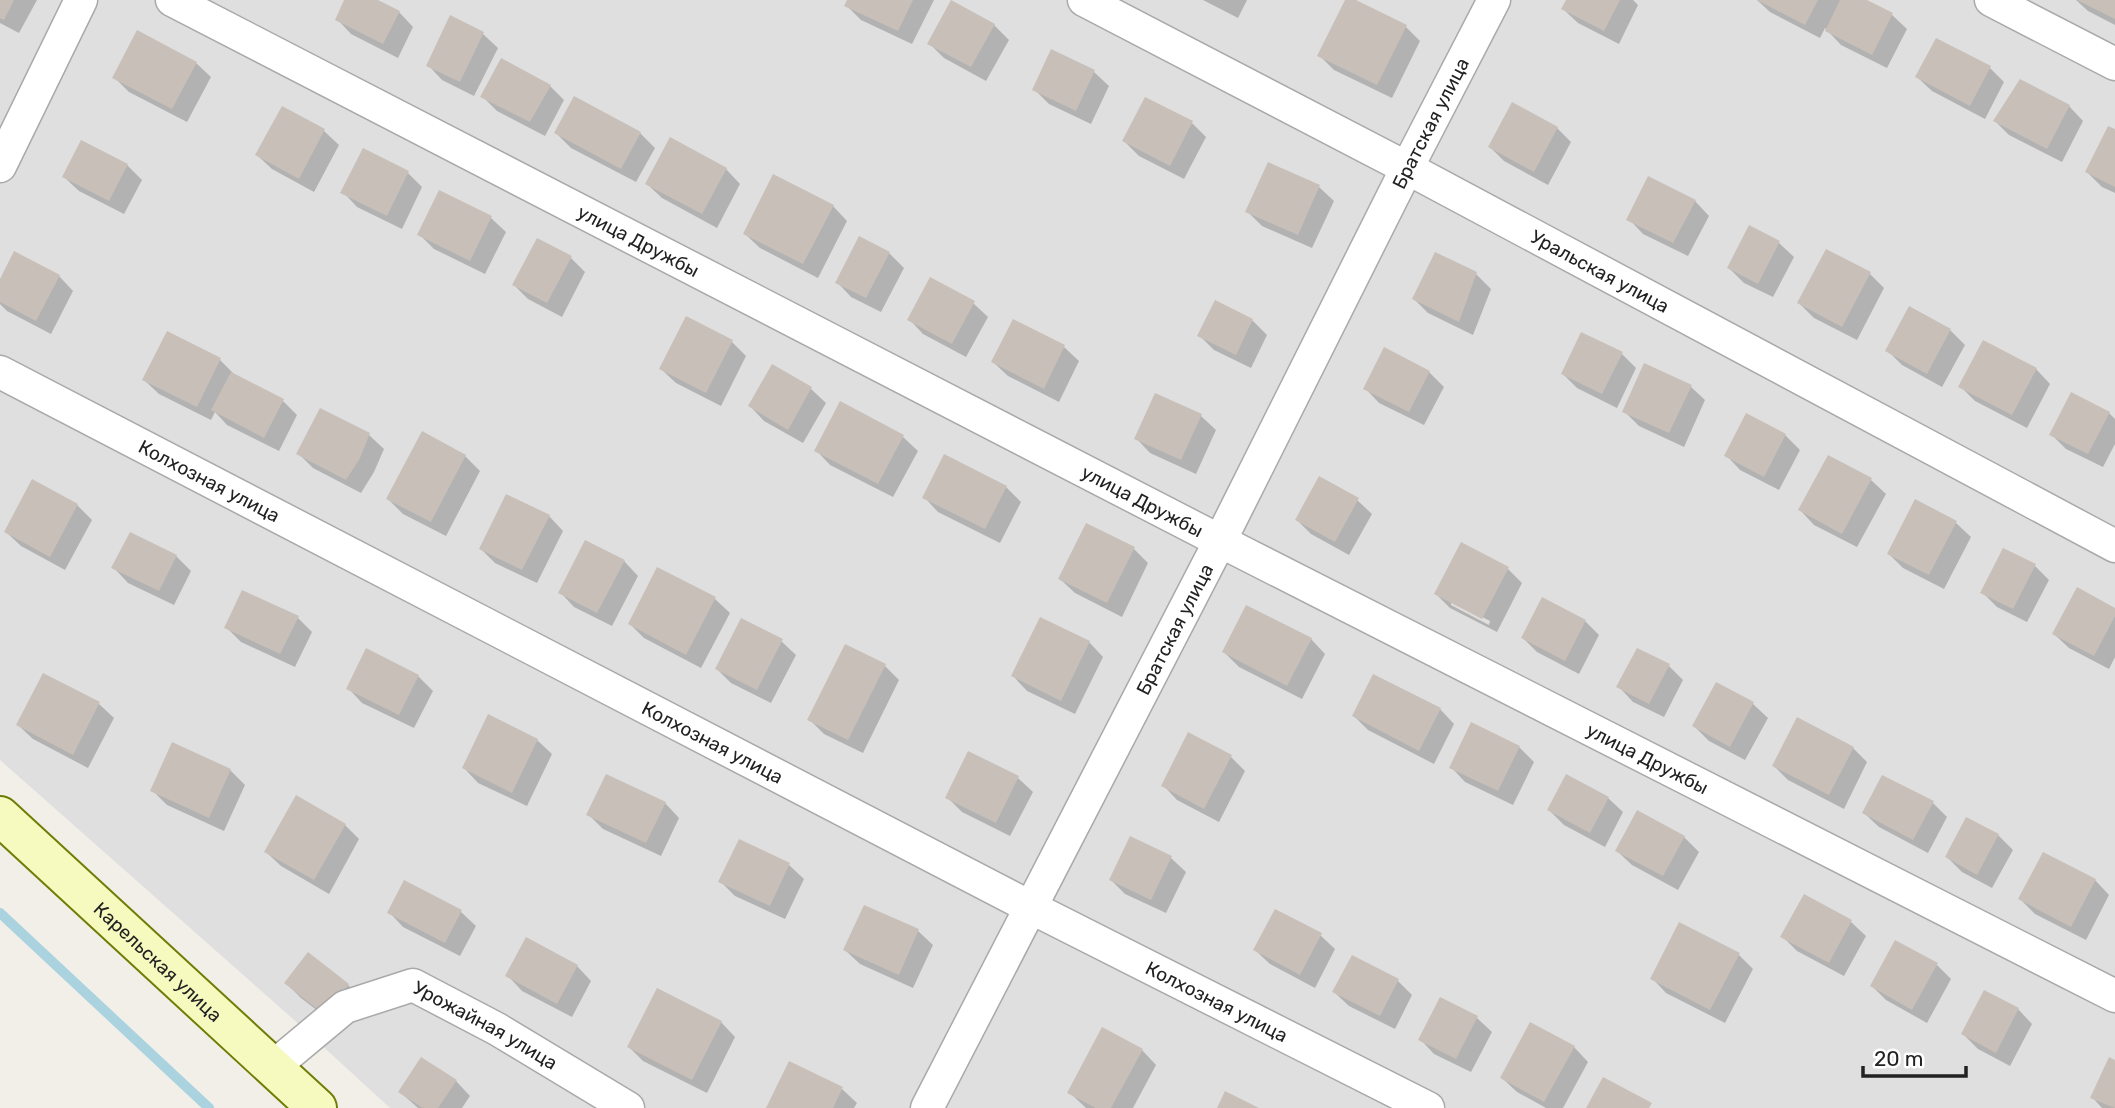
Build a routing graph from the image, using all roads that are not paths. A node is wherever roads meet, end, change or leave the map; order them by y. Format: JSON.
{"nodes":[{"id":1,"x":81,"y":0,"type":"edge"},
{"id":2,"x":172,"y":0,"type":"edge"},
{"id":3,"x":1084,"y":0,"type":"edge"},
{"id":4,"x":1494,"y":0,"type":"edge"},
{"id":5,"x":1991,"y":0,"type":"edge"},
{"id":6,"x":2115,"y":64,"type":"edge"},
{"id":7,"x":0,"y":166,"type":"edge"},
{"id":8,"x":1407,"y":169,"type":"junction"},
{"id":9,"x":0,"y":372,"type":"edge"},
{"id":10,"x":1220,"y":541,"type":"junction"},
{"id":11,"x":2115,"y":546,"type":"edge"},
{"id":12,"x":0,"y":816,"type":"edge"},
{"id":13,"x":1030,"y":907,"type":"junction"},
{"id":14,"x":2115,"y":996,"type":"edge"},
{"id":15,"x":273,"y":1067,"type":"junction"},
{"id":16,"x":317,"y":1108,"type":"edge"},
{"id":17,"x":628,"y":1108,"type":"edge"},
{"id":18,"x":927,"y":1108,"type":"edge"},
{"id":19,"x":1427,"y":1108,"type":"edge"}],
"edges":[{"from":1,"to":7,"type":"street"},
{"from":2,"to":10,"type":"street","name":"улица Дружбы"},
{"from":3,"to":8,"type":"street","name":"Уральская улица"},
{"from":4,"to":8,"type":"street","name":"Братская улица"},
{"from":5,"to":6,"type":"street"},
{"from":8,"to":10,"type":"street","name":"Братская улица"},
{"from":8,"to":11,"type":"street","name":"Уральская улица"},
{"from":9,"to":13,"type":"street","name":"Колхозная улица"},
{"from":10,"to":13,"type":"street","name":"Братская улица"},
{"from":10,"to":14,"type":"street","name":"улица Дружбы"},
{"from":12,"to":15,"type":"main road","name":"Карельская улица"},
{"from":13,"to":18,"type":"street","name":"Братская улица"},
{"from":13,"to":19,"type":"street","name":"Колхозная улица"},
{"from":15,"to":16,"type":"main road","name":"Карельская улица"},
{"from":15,"to":17,"type":"street","name":"Урожайная улица"}]}
